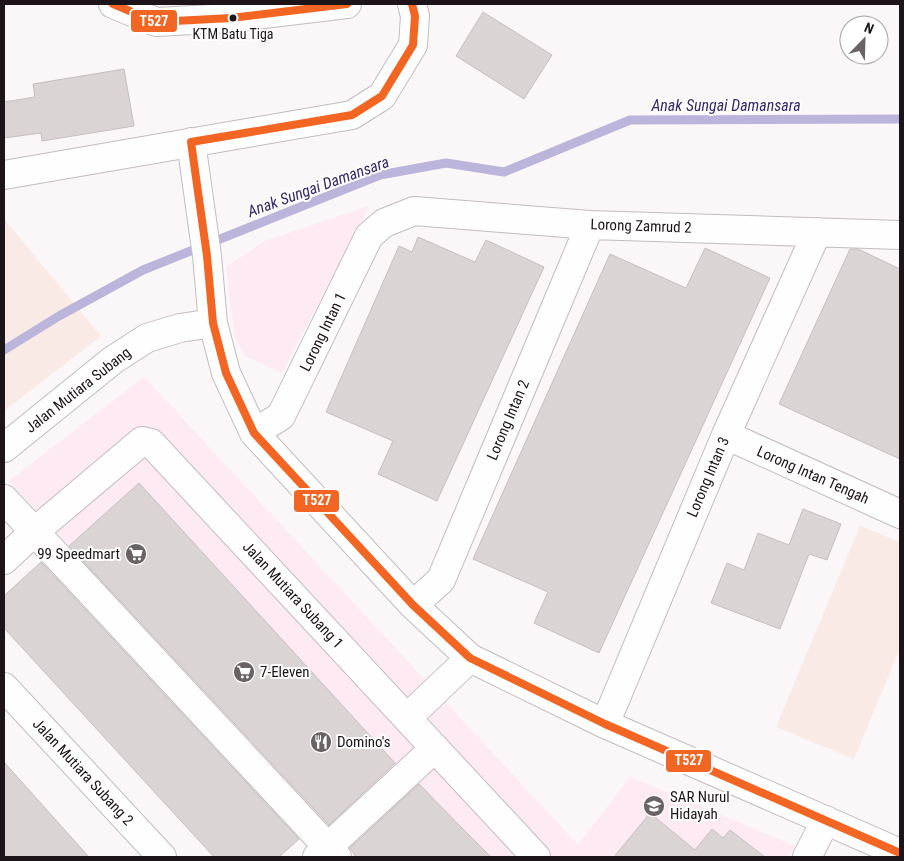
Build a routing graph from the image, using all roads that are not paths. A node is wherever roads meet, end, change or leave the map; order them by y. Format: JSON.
{"nodes":[{"id":1,"x":112,"y":4,"type":"edge"},
{"id":2,"x":348,"y":4,"type":"edge"},
{"id":3,"x":412,"y":4,"type":"edge"},
{"id":4,"x":191,"y":142,"type":"junction"},
{"id":5,"x":4,"y":175,"type":"edge"},
{"id":6,"x":384,"y":223,"type":"joint"},
{"id":7,"x":590,"y":225,"type":"junction"},
{"id":8,"x":817,"y":232,"type":"junction"},
{"id":9,"x":900,"y":235,"type":"edge"},
{"id":10,"x":213,"y":323,"type":"junction"},
{"id":11,"x":254,"y":433,"type":"junction"},
{"id":12,"x":726,"y":435,"type":"junction"},
{"id":13,"x":4,"y":448,"type":"edge"},
{"id":14,"x":4,"y":499,"type":"edge"},
{"id":15,"x":900,"y":514,"type":"edge"},
{"id":16,"x":34,"y":532,"type":"junction"},
{"id":17,"x":4,"y":560,"type":"edge"},
{"id":18,"x":413,"y":604,"type":"junction"},
{"id":19,"x":470,"y":658,"type":"junction"},
{"id":20,"x":4,"y":687,"type":"edge"},
{"id":21,"x":407,"y":718,"type":"junction"},
{"id":22,"x":605,"y":724,"type":"junction"},
{"id":23,"x":435,"y":748,"type":"junction"},
{"id":24,"x":826,"y":820,"type":"junction"},
{"id":25,"x":900,"y":853,"type":"edge"},
{"id":26,"x":327,"y":854,"type":"edge"},
{"id":27,"x":162,"y":857,"type":"edge"},
{"id":28,"x":536,"y":857,"type":"edge"},
{"id":29,"x":807,"y":857,"type":"edge"}],
"edges":[{"from":1,"to":2,"type":"street"},
{"from":3,"to":4,"type":"street"},
{"from":4,"to":5,"type":"street"},
{"from":4,"to":10,"type":"street"},
{"from":6,"to":7,"type":"street","name":"Lorong Zamrud 2"},
{"from":6,"to":11,"type":"street","name":"Lorong Intan 1"},
{"from":7,"to":8,"type":"street","name":"Lorong Zamrud 2"},
{"from":7,"to":18,"type":"street","name":"Lorong Intan 2"},
{"from":8,"to":9,"type":"street","name":"Lorong Zamrud 2"},
{"from":8,"to":12,"type":"street","name":"Lorong Intan 3"},
{"from":10,"to":11,"type":"street"},
{"from":10,"to":13,"type":"street","name":"Jalan Mutiara Subang"},
{"from":11,"to":18,"type":"street"},
{"from":12,"to":15,"type":"street","name":"Lorong Intan Tengah"},
{"from":12,"to":22,"type":"street","name":"Lorong Intan 3"},
{"from":14,"to":16,"type":"street"},
{"from":16,"to":17,"type":"street"},
{"from":16,"to":21,"type":"street","name":"Jalan Mutiara Subang 1"},
{"from":16,"to":26,"type":"street"},
{"from":18,"to":19,"type":"street"},
{"from":19,"to":21,"type":"street"},
{"from":19,"to":22,"type":"street"},
{"from":20,"to":27,"type":"street","name":"Jalan Mutiara Subang 2"},
{"from":21,"to":23,"type":"street","name":"Jalan Mutiara Subang 1"},
{"from":22,"to":24,"type":"street"},
{"from":23,"to":26,"type":"street"},
{"from":23,"to":28,"type":"street","name":"Jalan Mutiara Subang 1"},
{"from":24,"to":25,"type":"street"},
{"from":24,"to":29,"type":"street"}]}
